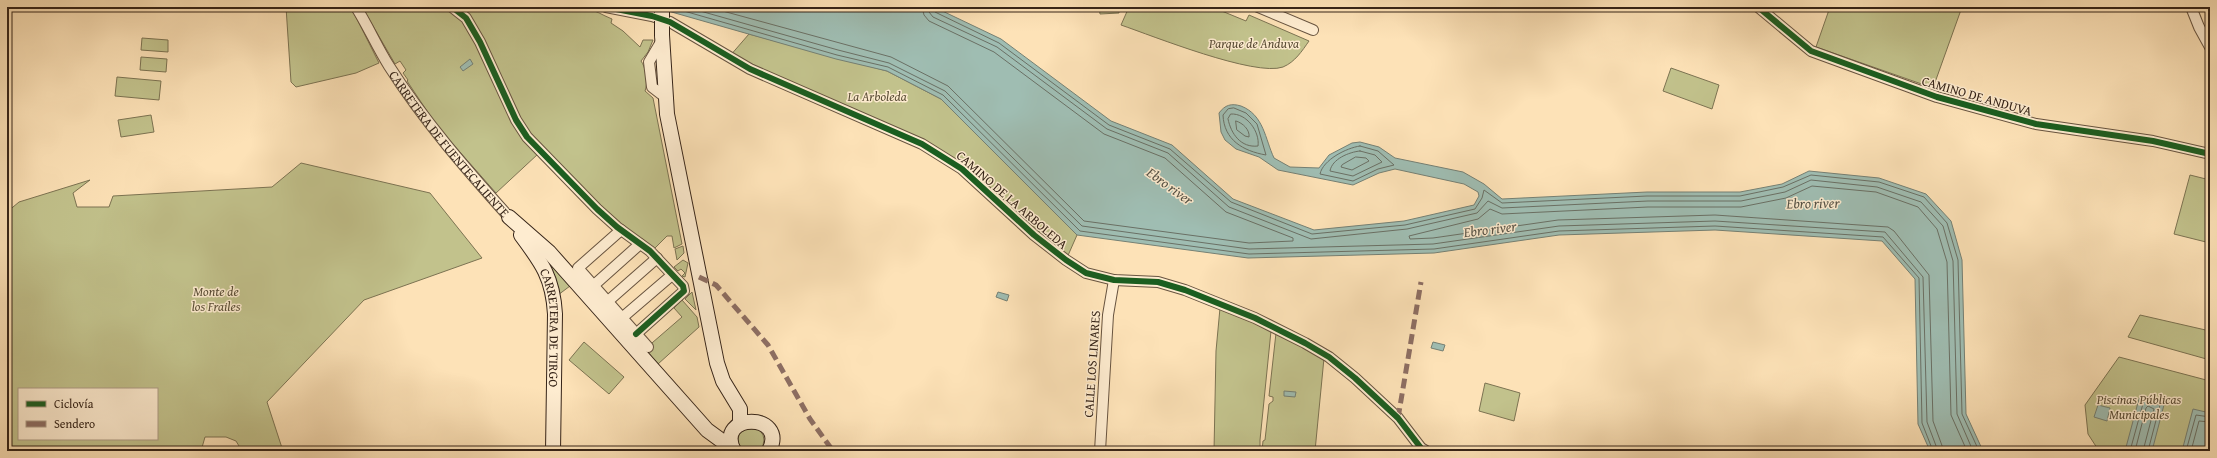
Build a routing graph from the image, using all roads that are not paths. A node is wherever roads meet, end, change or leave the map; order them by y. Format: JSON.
{"nodes":[{"id":1,"x":356,"y":7,"type":"edge"},
{"id":2,"x":452,"y":7,"type":"edge"},
{"id":3,"x":606,"y":7,"type":"edge"},
{"id":4,"x":662,"y":7,"type":"edge"},
{"id":5,"x":1258,"y":7,"type":"edge"},
{"id":6,"x":1758,"y":7,"type":"edge"},
{"id":7,"x":2191,"y":7,"type":"edge"},
{"id":8,"x":1313,"y":30,"type":"dead end"},
{"id":9,"x":2210,"y":47,"type":"edge"},
{"id":10,"x":2210,"y":154,"type":"edge"},
{"id":11,"x":509,"y":217,"type":"junction"},
{"id":12,"x":620,"y":230,"type":"junction"},
{"id":13,"x":640,"y":244,"type":"junction"},
{"id":14,"x":657,"y":258,"type":"junction"},
{"id":15,"x":672,"y":274,"type":"junction"},
{"id":16,"x":696,"y":279,"type":"junction"},
{"id":17,"x":1114,"y":280,"type":"junction"},
{"id":18,"x":682,"y":284,"type":"junction"},
{"id":19,"x":593,"y":286,"type":"junction"},
{"id":20,"x":607,"y":302,"type":"junction"},
{"id":21,"x":616,"y":321,"type":"junction"},
{"id":22,"x":636,"y":334,"type":"junction"},
{"id":23,"x":648,"y":347,"type":"dead end"},
{"id":24,"x":728,"y":388,"type":"junction"},
{"id":25,"x":761,"y":423,"type":"junction"},
{"id":26,"x":736,"y":428,"type":"junction"},
{"id":27,"x":707,"y":430,"type":"junction"},
{"id":28,"x":734,"y":450,"type":"edge"},
{"id":29,"x":1420,"y":450,"type":"edge"},
{"id":30,"x":553,"y":451,"type":"edge"},
{"id":31,"x":769,"y":451,"type":"edge"},
{"id":32,"x":1100,"y":451,"type":"edge"}],
"edges":[{"from":1,"to":11,"type":"street","name":"CARRETERA DE FUENTECALIENTE"},
{"from":2,"to":12,"type":"street"},
{"from":3,"to":17,"type":"street","name":"CAMINO DE LA ARBOLEDA"},
{"from":4,"to":16,"type":"main road","bridge":true},
{"from":5,"to":8,"type":"street"},
{"from":6,"to":10,"type":"street","name":"CAMINO DE ANDUVA"},
{"from":7,"to":9,"type":"street"},
{"from":11,"to":21,"type":"main road","name":"CARRETERA DE FUENTECALIENTE"},
{"from":11,"to":30,"type":"main road","name":"CARRETERA DE TIRGO"},
{"from":12,"to":13,"type":"street"},
{"from":12,"to":19,"type":"street","name":"CARRETERA DE FUENTECALIENTE"},
{"from":13,"to":14,"type":"street"},
{"from":13,"to":19,"type":"street"},
{"from":14,"to":15,"type":"street"},
{"from":14,"to":20,"type":"street"},
{"from":15,"to":18,"type":"street"},
{"from":15,"to":21,"type":"street"},
{"from":16,"to":18,"type":"street"},
{"from":16,"to":24,"type":"main road"},
{"from":17,"to":29,"type":"street","name":"CAMINO DE LA ARBOLEDA"},
{"from":17,"to":32,"type":"street","name":"CALLE LOS LINARES"},
{"from":18,"to":22,"type":"street"},
{"from":19,"to":20,"type":"street","name":"CARRETERA DE FUENTECALIENTE"},
{"from":20,"to":21,"type":"street","name":"CARRETERA DE FUENTECALIENTE"},
{"from":21,"to":22,"type":"street","name":"CARRETERA DE FUENTECALIENTE"},
{"from":21,"to":27,"type":"main road","name":"CARRETERA DE FUENTECALIENTE"},
{"from":22,"to":23,"type":"street","name":"CARRETERA DE FUENTECALIENTE"},
{"from":24,"to":25,"type":"main road"},
{"from":24,"to":26,"type":"main road"},
{"from":25,"to":26,"type":"main road"},
{"from":25,"to":31,"type":"main road"},
{"from":26,"to":27,"type":"main road"},
{"from":26,"to":28,"type":"main road"},
{"from":27,"to":28,"type":"main road","name":"CARRETERA DE FUENTECALIENTE"}]}
